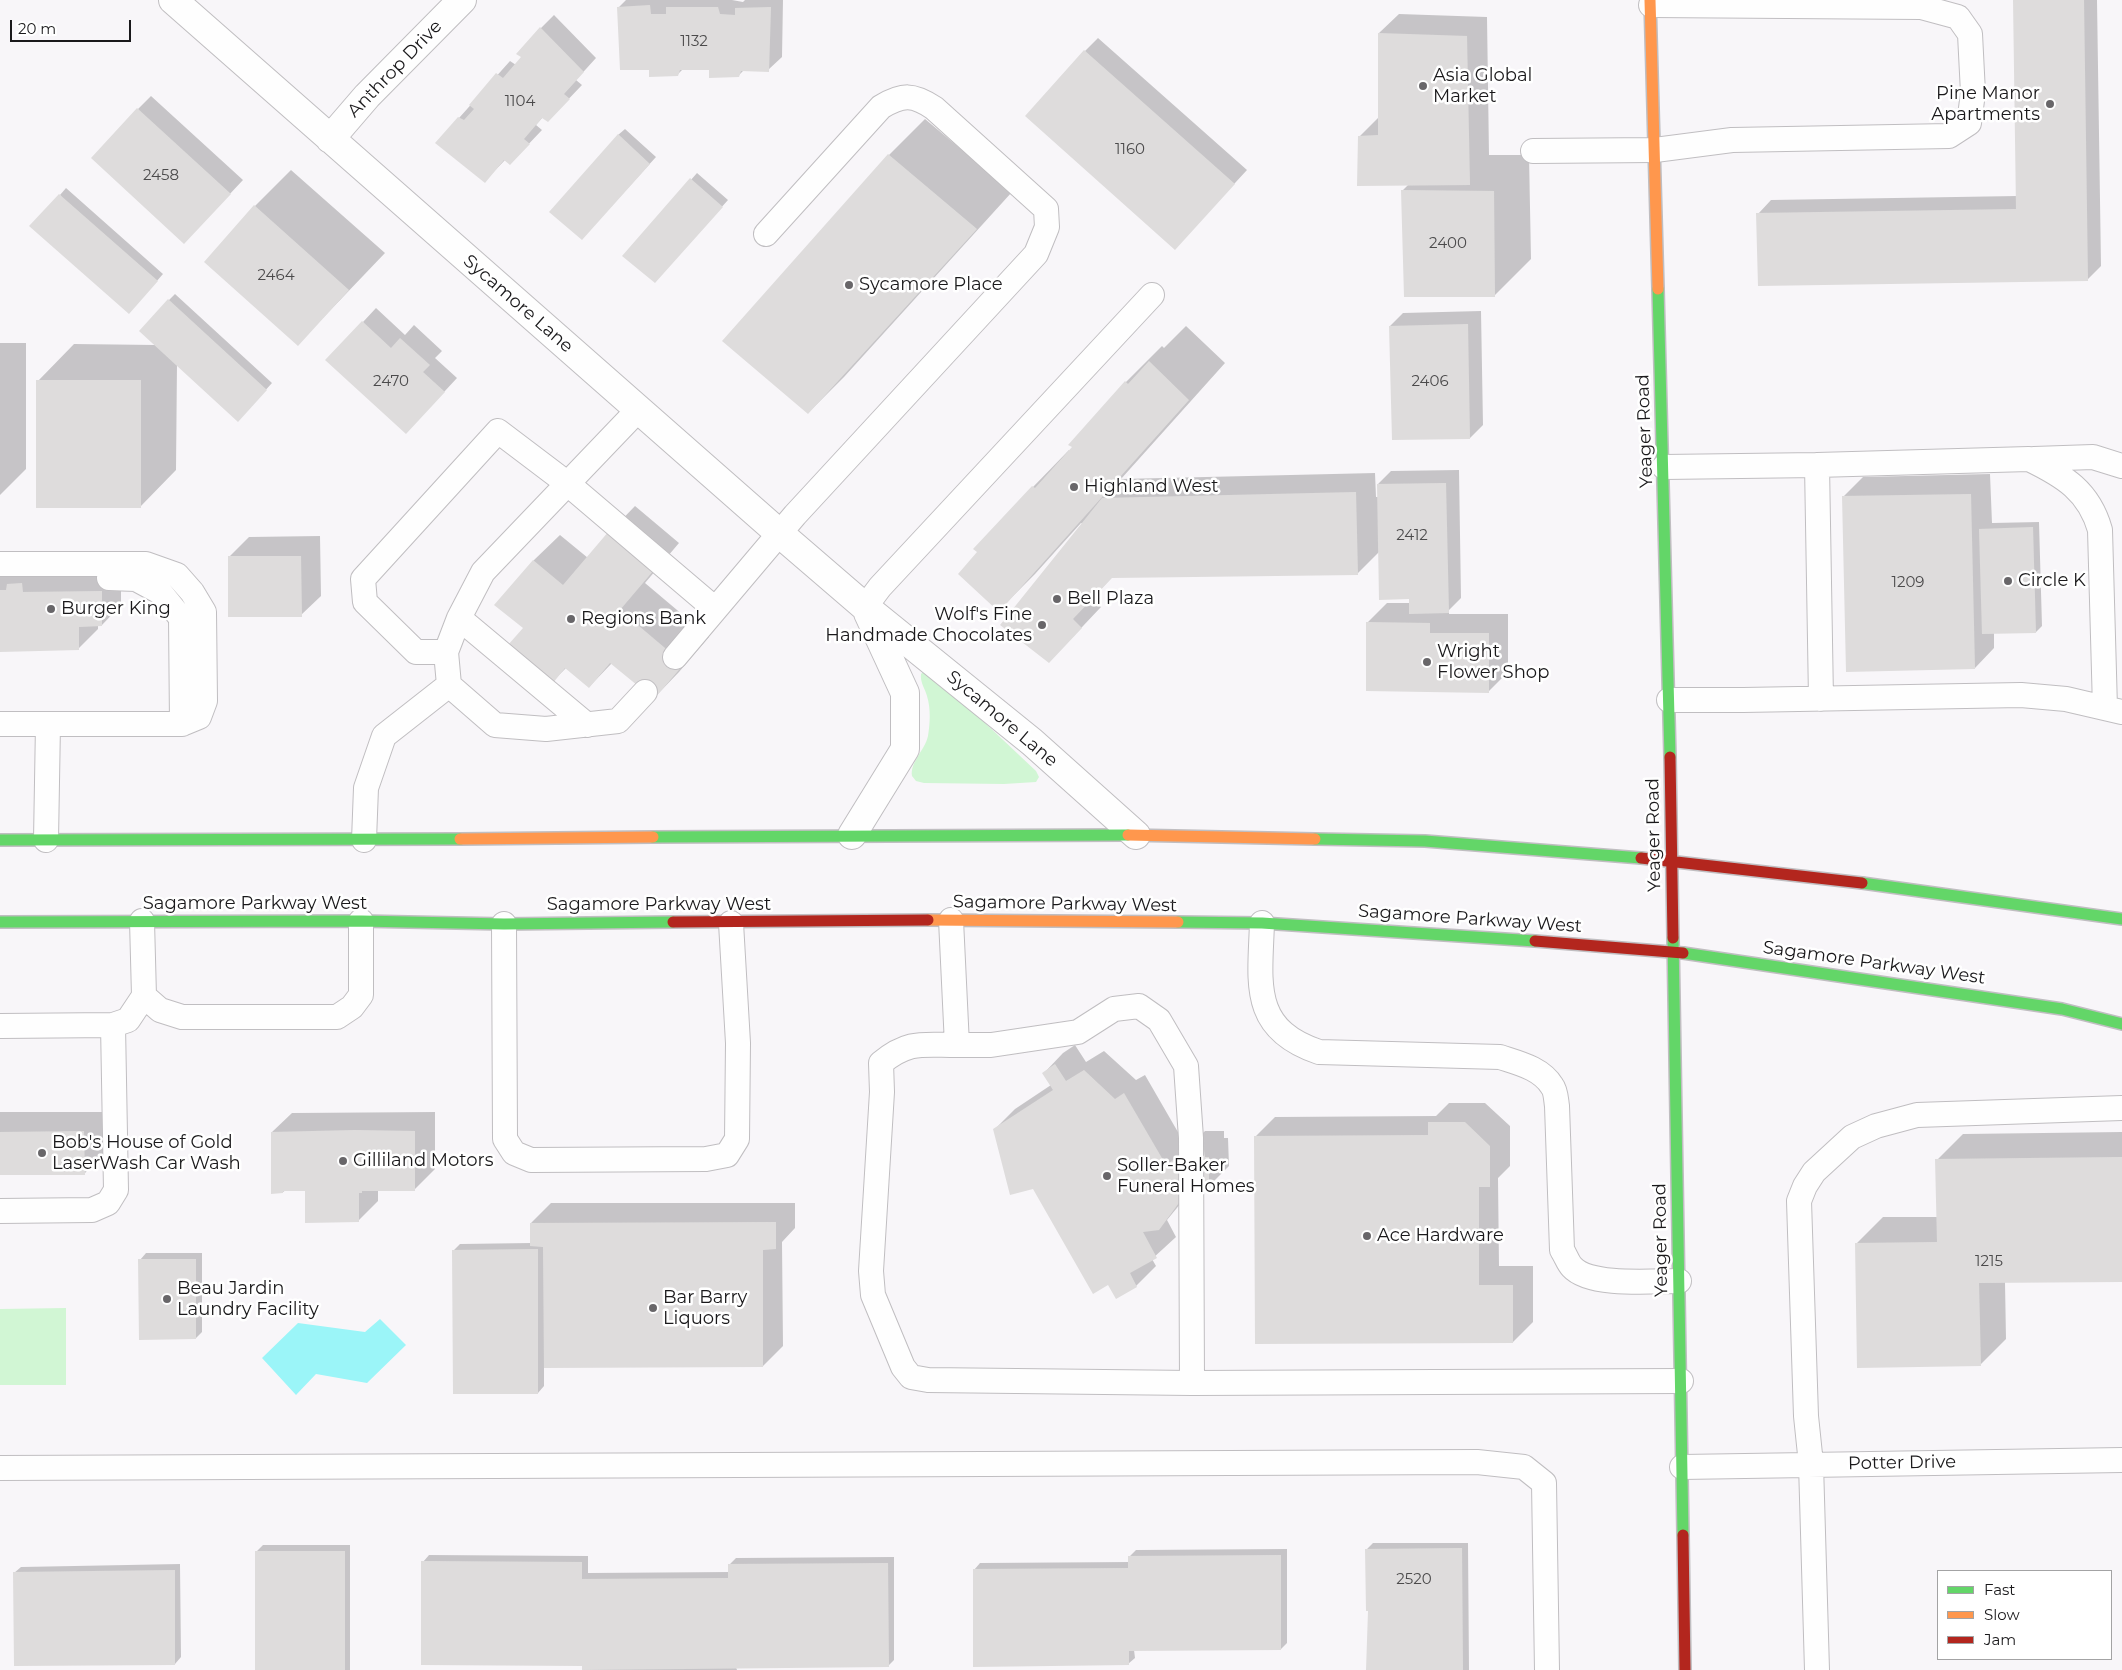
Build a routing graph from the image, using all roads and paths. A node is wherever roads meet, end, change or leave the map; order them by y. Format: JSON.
{"nodes":[{"id":1,"x":173,"y":0,"type":"edge"},
{"id":2,"x":462,"y":0,"type":"edge"},
{"id":3,"x":1650,"y":3,"type":"edge"},
{"id":4,"x":330,"y":139,"type":"junction"},
{"id":5,"x":1655,"y":150,"type":"junction"},
{"id":6,"x":1533,"y":151,"type":"dead end"},
{"id":7,"x":766,"y":234,"type":"dead end"},
{"id":8,"x":1152,"y":295,"type":"dead end"},
{"id":9,"x":638,"y":410,"type":"junction"},
{"id":10,"x":2030,"y":459,"type":"junction"},
{"id":11,"x":1817,"y":465,"type":"junction"},
{"id":12,"x":2122,"y":466,"type":"edge"},
{"id":13,"x":1664,"y":467,"type":"junction"},
{"id":14,"x":568,"y":484,"type":"junction"},
{"id":15,"x":779,"y":533,"type":"junction"},
{"id":16,"x":0,"y":564,"type":"edge"},
{"id":17,"x":0,"y":578,"type":"edge"},
{"id":18,"x":865,"y":607,"type":"junction"},
{"id":19,"x":715,"y":609,"type":"junction"},
{"id":20,"x":459,"y":618,"type":"junction"},
{"id":21,"x":446,"y":652,"type":"junction"},
{"id":22,"x":675,"y":657,"type":"dead end"},
{"id":23,"x":449,"y":685,"type":"junction"},
{"id":24,"x":645,"y":692,"type":"dead end"},
{"id":25,"x":1821,"y":699,"type":"junction"},
{"id":26,"x":1669,"y":700,"type":"junction"},
{"id":27,"x":2114,"y":710,"type":"edge"},
{"id":28,"x":190,"y":720,"type":"junction"},
{"id":29,"x":0,"y":724,"type":"edge"},
{"id":30,"x":48,"y":724,"type":"junction"},
{"id":31,"x":587,"y":725,"type":"junction"},
{"id":32,"x":852,"y":835,"type":"junction"},
{"id":33,"x":1136,"y":835,"type":"junction"},
{"id":34,"x":0,"y":840,"type":"edge"},
{"id":35,"x":46,"y":840,"type":"junction"},
{"id":36,"x":364,"y":840,"type":"junction"},
{"id":37,"x":1672,"y":860,"type":"junction"},
{"id":38,"x":2122,"y":919,"type":"edge"},
{"id":39,"x":950,"y":920,"type":"junction"},
{"id":40,"x":142,"y":921,"type":"junction"},
{"id":41,"x":361,"y":921,"type":"junction"},
{"id":42,"x":0,"y":922,"type":"edge"},
{"id":43,"x":731,"y":923,"type":"junction"},
{"id":44,"x":1262,"y":923,"type":"junction"},
{"id":45,"x":504,"y":924,"type":"junction"},
{"id":46,"x":1674,"y":952,"type":"junction"},
{"id":47,"x":144,"y":996,"type":"junction"},
{"id":48,"x":2122,"y":1024,"type":"edge"},
{"id":49,"x":113,"y":1025,"type":"junction"},
{"id":50,"x":0,"y":1026,"type":"edge"},
{"id":51,"x":957,"y":1045,"type":"junction"},
{"id":52,"x":2122,"y":1108,"type":"edge"},
{"id":53,"x":0,"y":1211,"type":"edge"},
{"id":54,"x":1680,"y":1281,"type":"junction"},
{"id":55,"x":1681,"y":1381,"type":"junction"},
{"id":56,"x":1192,"y":1382,"type":"junction"},
{"id":57,"x":2122,"y":1460,"type":"edge"},
{"id":58,"x":1811,"y":1464,"type":"junction"},
{"id":59,"x":1682,"y":1467,"type":"junction"},
{"id":60,"x":0,"y":1468,"type":"edge"},
{"id":61,"x":1547,"y":1670,"type":"edge"},
{"id":62,"x":1685,"y":1670,"type":"edge"},
{"id":63,"x":1817,"y":1670,"type":"edge"}],
"edges":[{"from":1,"to":4,"type":"street","name":"Sycamore Lane"},
{"from":2,"to":4,"type":"street","name":"Anthrop Drive"},
{"from":3,"to":5,"type":"main road","name":"Yeager Road"},
{"from":3,"to":5,"type":"lane"},
{"from":4,"to":9,"type":"street","name":"Sycamore Lane"},
{"from":5,"to":6,"type":"lane"},
{"from":5,"to":13,"type":"main road","name":"Yeager Road"},
{"from":7,"to":15,"type":"lane"},
{"from":8,"to":18,"type":"lane"},
{"from":9,"to":14,"type":"lane"},
{"from":9,"to":15,"type":"street","name":"Sycamore Lane"},
{"from":10,"to":11,"type":"lane"},
{"from":10,"to":12,"type":"lane"},
{"from":10,"to":27,"type":"lane"},
{"from":11,"to":13,"type":"lane"},
{"from":11,"to":25,"type":"lane"},
{"from":13,"to":26,"type":"main road","name":"Yeager Road"},
{"from":14,"to":19,"type":"lane"},
{"from":14,"to":20,"type":"lane"},
{"from":14,"to":21,"type":"lane"},
{"from":15,"to":18,"type":"street","name":"Sycamore Lane"},
{"from":15,"to":19,"type":"lane"},
{"from":16,"to":28,"type":"lane"},
{"from":17,"to":28,"type":"lane"},
{"from":18,"to":32,"type":"street","name":"Sycamore Lane"},
{"from":18,"to":33,"type":"street","name":"Sycamore Lane"},
{"from":19,"to":22,"type":"lane"},
{"from":20,"to":21,"type":"lane"},
{"from":20,"to":31,"type":"lane"},
{"from":21,"to":23,"type":"lane"},
{"from":23,"to":31,"type":"lane"},
{"from":23,"to":36,"type":"lane"},
{"from":24,"to":31,"type":"lane"},
{"from":25,"to":26,"type":"lane"},
{"from":25,"to":27,"type":"lane"},
{"from":26,"to":37,"type":"main road","name":"Yeager Road"},
{"from":28,"to":30,"type":"lane"},
{"from":29,"to":30,"type":"lane"},
{"from":30,"to":35,"type":"lane"},
{"from":32,"to":33,"type":"main road"},
{"from":32,"to":36,"type":"main road"},
{"from":33,"to":37,"type":"main road"},
{"from":34,"to":35,"type":"main road"},
{"from":35,"to":36,"type":"main road"},
{"from":37,"to":38,"type":"main road"},
{"from":37,"to":46,"type":"main road","name":"Yeager Road"},
{"from":39,"to":43,"type":"main road","name":"Sagamore Parkway West"},
{"from":39,"to":44,"type":"main road","name":"Sagamore Parkway West"},
{"from":39,"to":51,"type":"lane"},
{"from":40,"to":41,"type":"main road","name":"Sagamore Parkway West"},
{"from":40,"to":42,"type":"main road","name":"Sagamore Parkway West"},
{"from":40,"to":47,"type":"lane"},
{"from":41,"to":45,"type":"main road","name":"Sagamore Parkway West"},
{"from":41,"to":47,"type":"lane"},
{"from":43,"to":45,"type":"main road","name":"Sagamore Parkway West"},
{"from":43,"to":45,"type":"lane"},
{"from":44,"to":46,"type":"main road","name":"Sagamore Parkway West"},
{"from":44,"to":54,"type":"lane"},
{"from":46,"to":48,"type":"main road","name":"Sagamore Parkway West"},
{"from":46,"to":54,"type":"main road","name":"Yeager Road"},
{"from":47,"to":49,"type":"lane"},
{"from":49,"to":50,"type":"lane"},
{"from":49,"to":53,"type":"lane"},
{"from":51,"to":56,"type":"lane"},
{"from":51,"to":56,"type":"lane"},
{"from":52,"to":58,"type":"lane"},
{"from":54,"to":55,"type":"main road","name":"Yeager Road"},
{"from":55,"to":56,"type":"lane"},
{"from":55,"to":59,"type":"main road","name":"Yeager Road"},
{"from":57,"to":58,"type":"lane","name":"Potter Drive"},
{"from":58,"to":59,"type":"lane","name":"Potter Drive"},
{"from":58,"to":63,"type":"lane"},
{"from":59,"to":62,"type":"main road","name":"Yeager Road"},
{"from":60,"to":61,"type":"lane"}]}
